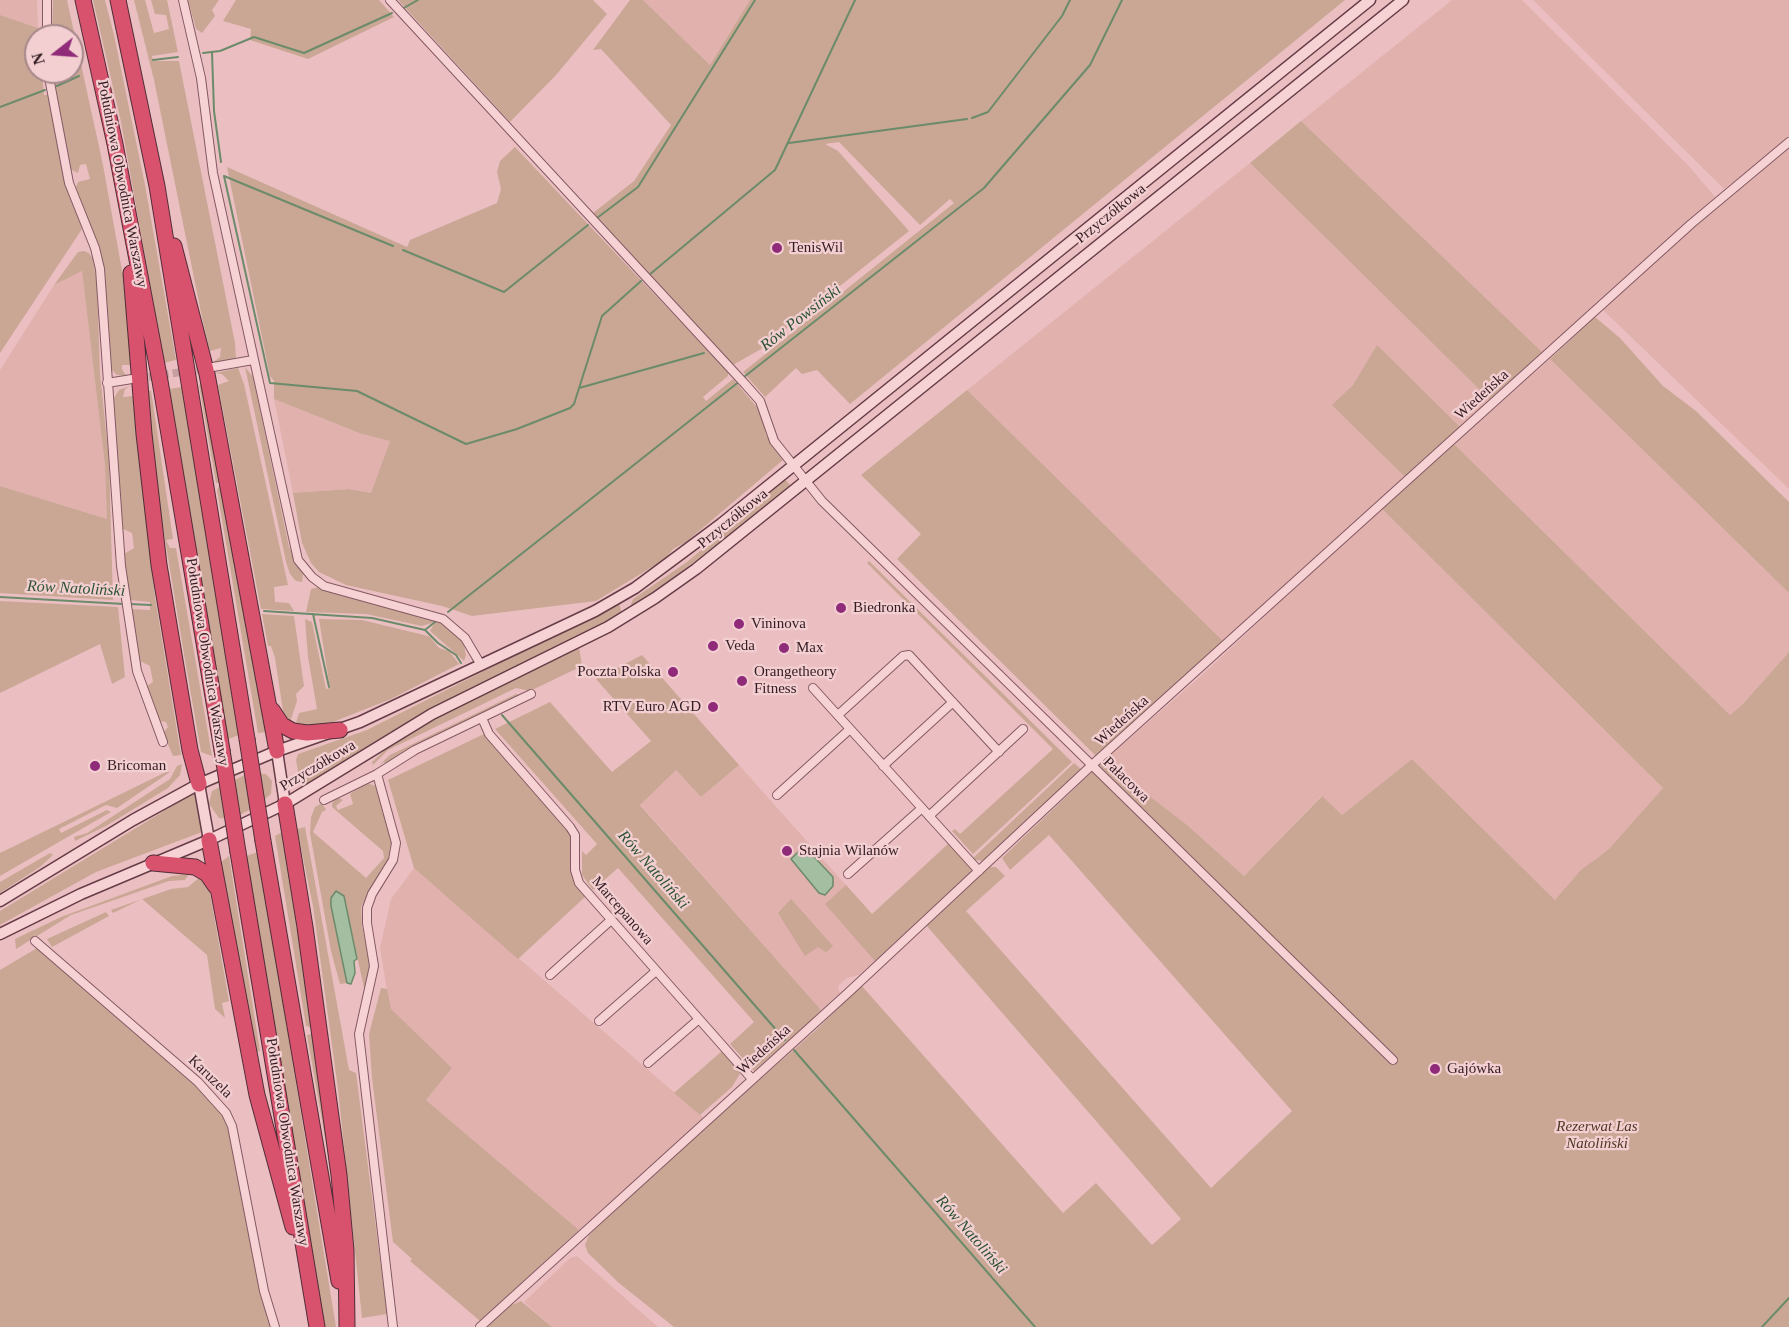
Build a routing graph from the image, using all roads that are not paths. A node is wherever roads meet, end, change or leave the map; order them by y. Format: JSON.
{"nodes":[{"id":1,"x":47,"y":0,"type":"edge"},
{"id":2,"x":83,"y":0,"type":"edge"},
{"id":3,"x":118,"y":0,"type":"edge"},
{"id":4,"x":183,"y":0,"type":"edge"},
{"id":5,"x":390,"y":0,"type":"edge"},
{"id":6,"x":1370,"y":0,"type":"edge"},
{"id":7,"x":1403,"y":0,"type":"edge"},
{"id":8,"x":47,"y":24,"type":"edge"},
{"id":9,"x":50,"y":84,"type":"edge"},
{"id":10,"x":1789,"y":142,"type":"edge"},
{"id":11,"x":157,"y":186,"type":"junction"},
{"id":12,"x":126,"y":201,"type":"junction"},
{"id":13,"x":1084,"y":231,"type":"junction"},
{"id":14,"x":1083,"y":256,"type":"junction"},
{"id":15,"x":253,"y":360,"type":"junction"},
{"id":16,"x":213,"y":367,"type":"tunnel mouth"},
{"id":17,"x":132,"y":379,"type":"tunnel mouth"},
{"id":18,"x":107,"y":383,"type":"junction"},
{"id":19,"x":792,"y":466,"type":"junction"},
{"id":20,"x":804,"y":481,"type":"junction"},
{"id":21,"x":635,"y":588,"type":"junction"},
{"id":22,"x":630,"y":614,"type":"junction"},
{"id":23,"x":481,"y":665,"type":"junction"},
{"id":24,"x":813,"y":688,"type":"dead end"},
{"id":25,"x":531,"y":694,"type":"dead end"},
{"id":26,"x":953,"y":702,"type":"junction"},
{"id":27,"x":270,"y":708,"type":"junction"},
{"id":28,"x":838,"y":715,"type":"junction"},
{"id":29,"x":482,"y":718,"type":"junction"},
{"id":30,"x":850,"y":729,"type":"junction"},
{"id":31,"x":1023,"y":729,"type":"dead end"},
{"id":32,"x":340,"y":730,"type":"junction"},
{"id":33,"x":163,"y":742,"type":"dead end"},
{"id":34,"x":277,"y":751,"type":"junction"},
{"id":35,"x":999,"y":752,"type":"junction"},
{"id":36,"x":1092,"y":765,"type":"junction"},
{"id":37,"x":884,"y":766,"type":"junction"},
{"id":38,"x":376,"y":774,"type":"junction"},
{"id":39,"x":199,"y":784,"type":"junction"},
{"id":40,"x":777,"y":795,"type":"dead end"},
{"id":41,"x":324,"y":800,"type":"dead end"},
{"id":42,"x":285,"y":804,"type":"junction"},
{"id":43,"x":922,"y":808,"type":"junction"},
{"id":44,"x":929,"y":816,"type":"junction"},
{"id":45,"x":209,"y":840,"type":"junction"},
{"id":46,"x":153,"y":863,"type":"junction"},
{"id":47,"x":979,"y":871,"type":"junction"},
{"id":48,"x":848,"y":874,"type":"dead end"},
{"id":49,"x":217,"y":889,"type":"junction"},
{"id":50,"x":1,"y":900,"type":"edge"},
{"id":51,"x":611,"y":920,"type":"junction"},
{"id":52,"x":0,"y":934,"type":"edge"},
{"id":53,"x":35,"y":940,"type":"dead end"},
{"id":54,"x":656,"y":971,"type":"junction"},
{"id":55,"x":549,"y":975,"type":"dead end"},
{"id":56,"x":699,"y":1019,"type":"junction"},
{"id":57,"x":599,"y":1021,"type":"dead end"},
{"id":58,"x":1393,"y":1060,"type":"dead end"},
{"id":59,"x":648,"y":1064,"type":"dead end"},
{"id":60,"x":752,"y":1079,"type":"junction"},
{"id":61,"x":311,"y":1291,"type":"junction"},
{"id":62,"x":275,"y":1327,"type":"edge"},
{"id":63,"x":317,"y":1327,"type":"edge"},
{"id":64,"x":347,"y":1327,"type":"edge"},
{"id":65,"x":393,"y":1327,"type":"edge"},
{"id":66,"x":480,"y":1327,"type":"edge"}],
"edges":[{"from":1,"to":8,"type":"street"},
{"from":2,"to":12,"type":"highway","name":"Południowa Obwodnica Warszawy"},
{"from":3,"to":11,"type":"highway","name":"Południowa Obwodnica Warszawy"},
{"from":4,"to":15,"type":"street"},
{"from":5,"to":19,"type":"street","name":"Pałacowa"},
{"from":6,"to":13,"type":"main road","name":"Przyczółkowa"},
{"from":7,"to":14,"type":"main road","name":"Przyczółkowa"},
{"from":9,"to":18,"type":"street"},
{"from":10,"to":36,"type":"street","name":"Wiedeńska"},
{"from":11,"to":27,"type":"highway"},
{"from":11,"to":64,"type":"highway","name":"Południowa Obwodnica Warszawy","bridge":true},
{"from":12,"to":39,"type":"highway"},
{"from":12,"to":61,"type":"highway","name":"Południowa Obwodnica Warszawy","bridge":true},
{"from":13,"to":14,"type":"main road"},
{"from":13,"to":19,"type":"main road","name":"Przyczółkowa"},
{"from":14,"to":20,"type":"main road","name":"Przyczółkowa"},
{"from":15,"to":16,"type":"street"},
{"from":15,"to":23,"type":"street"},
{"from":17,"to":18,"type":"street"},
{"from":18,"to":33,"type":"street"},
{"from":19,"to":20,"type":"street","name":"Pałacowa"},
{"from":19,"to":21,"type":"main road","name":"Przyczółkowa"},
{"from":20,"to":22,"type":"main road","name":"Przyczółkowa"},
{"from":20,"to":36,"type":"street","name":"Pałacowa"},
{"from":21,"to":22,"type":"main road"},
{"from":21,"to":23,"type":"main road","name":"Przyczółkowa"},
{"from":22,"to":42,"type":"main road","name":"Przyczółkowa"},
{"from":23,"to":32,"type":"main road","name":"Przyczółkowa"},
{"from":24,"to":28,"type":"street"},
{"from":25,"to":29,"type":"street"},
{"from":26,"to":28,"type":"street"},
{"from":26,"to":35,"type":"street"},
{"from":26,"to":37,"type":"street"},
{"from":27,"to":32,"type":"highway"},
{"from":27,"to":34,"type":"highway"},
{"from":28,"to":30,"type":"street"},
{"from":29,"to":38,"type":"street"},
{"from":29,"to":51,"type":"street","name":"Marcepanowa"},
{"from":30,"to":37,"type":"street"},
{"from":30,"to":40,"type":"street"},
{"from":31,"to":35,"type":"street"},
{"from":32,"to":34,"type":"main road","name":"Przyczółkowa"},
{"from":34,"to":39,"type":"main road","name":"Przyczółkowa"},
{"from":34,"to":42,"type":"main road"},
{"from":35,"to":44,"type":"street"},
{"from":36,"to":47,"type":"street","name":"Wiedeńska"},
{"from":36,"to":58,"type":"street","name":"Pałacowa"},
{"from":37,"to":43,"type":"street"},
{"from":38,"to":41,"type":"street"},
{"from":38,"to":65,"type":"street"},
{"from":39,"to":45,"type":"main road"},
{"from":39,"to":50,"type":"main road","name":"Przyczółkowa"},
{"from":42,"to":45,"type":"main road","name":"Przyczółkowa"},
{"from":42,"to":64,"type":"highway"},
{"from":43,"to":44,"type":"street"},
{"from":43,"to":48,"type":"street"},
{"from":44,"to":47,"type":"street"},
{"from":45,"to":46,"type":"main road","name":"Przyczółkowa"},
{"from":45,"to":49,"type":"highway"},
{"from":46,"to":49,"type":"highway"},
{"from":46,"to":52,"type":"main road","name":"Przyczółkowa"},
{"from":47,"to":60,"type":"street","name":"Wiedeńska"},
{"from":49,"to":61,"type":"highway"},
{"from":51,"to":54,"type":"street","name":"Marcepanowa"},
{"from":51,"to":55,"type":"street"},
{"from":53,"to":62,"type":"street","name":"Karuzela"},
{"from":54,"to":56,"type":"street","name":"Marcepanowa"},
{"from":54,"to":57,"type":"street"},
{"from":56,"to":59,"type":"street"},
{"from":56,"to":60,"type":"street","name":"Marcepanowa"},
{"from":60,"to":66,"type":"street","name":"Wiedeńska"},
{"from":61,"to":63,"type":"highway","name":"Południowa Obwodnica Warszawy"}]}
